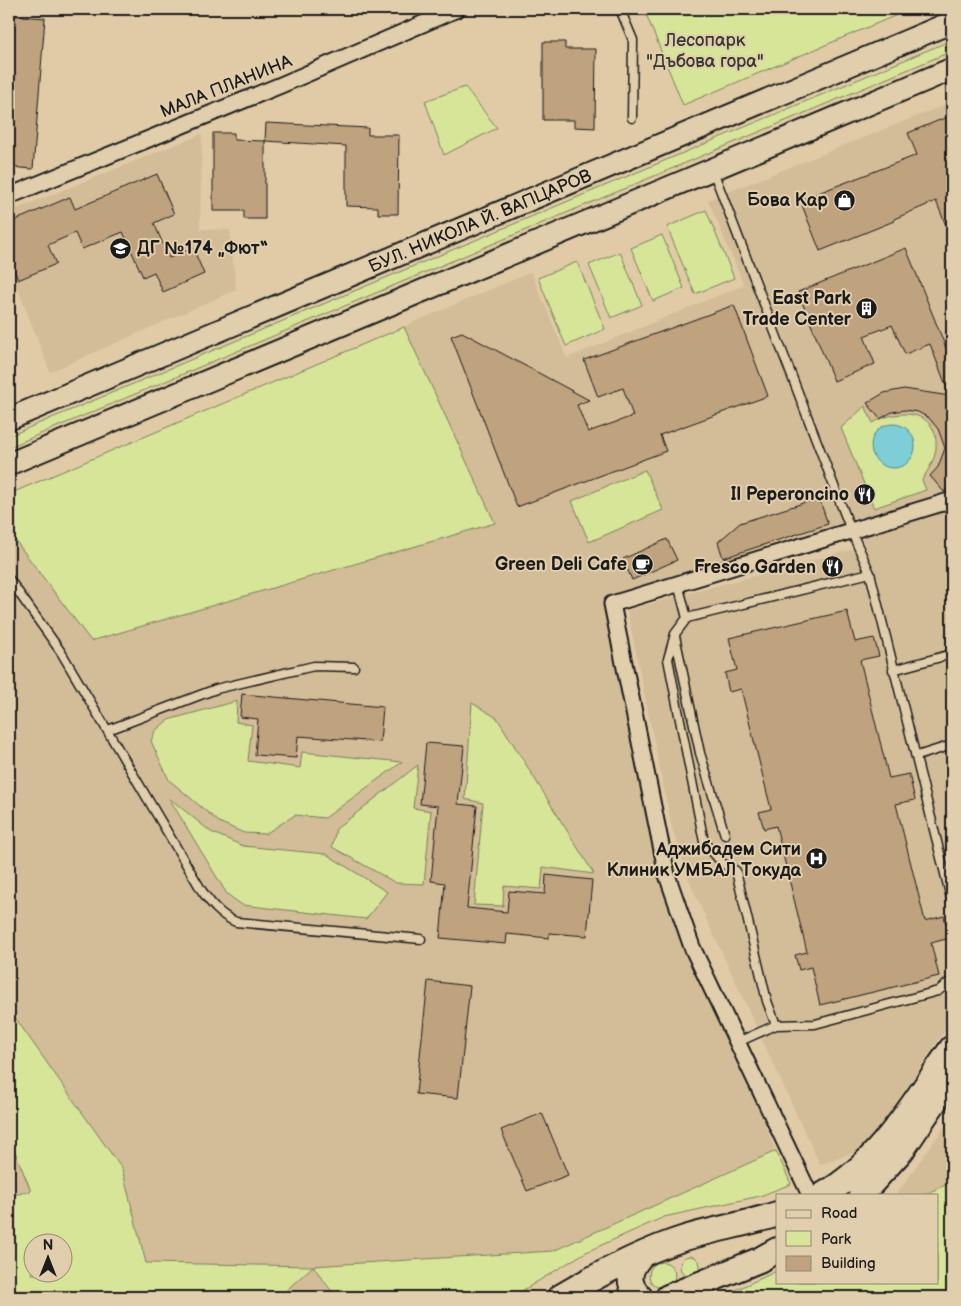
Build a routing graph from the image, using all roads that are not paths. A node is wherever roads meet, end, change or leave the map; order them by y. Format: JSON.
{"nodes":[{"id":1,"x":457,"y":9,"type":"edge"},
{"id":2,"x":620,"y":9,"type":"edge"},
{"id":3,"x":952,"y":22,"type":"edge"},
{"id":4,"x":947,"y":74,"type":"edge"},
{"id":5,"x":632,"y":118,"type":"dead end"},
{"id":6,"x":712,"y":170,"type":"junction"},
{"id":7,"x":9,"y":196,"type":"edge"},
{"id":8,"x":9,"y":419,"type":"edge"},
{"id":9,"x":9,"y":464,"type":"edge"},
{"id":10,"x":952,"y":500,"type":"edge"},
{"id":11,"x":852,"y":532,"type":"junction"},
{"id":12,"x":870,"y":574,"type":"junction"},
{"id":13,"x":9,"y":579,"type":"edge"},
{"id":14,"x":678,"y":584,"type":"junction"},
{"id":15,"x":687,"y":618,"type":"junction"},
{"id":16,"x":675,"y":634,"type":"junction"},
{"id":17,"x":952,"y":654,"type":"edge"},
{"id":18,"x":354,"y":667,"type":"dead end"},
{"id":19,"x":893,"y":670,"type":"junction"},
{"id":20,"x":108,"y":730,"type":"junction"},
{"id":21,"x":952,"y":745,"type":"edge"},
{"id":22,"x":917,"y":756,"type":"junction"},
{"id":23,"x":725,"y":835,"type":"dead end"},
{"id":24,"x":951,"y":886,"type":"edge"},
{"id":25,"x":952,"y":902,"type":"edge"},
{"id":26,"x":421,"y":939,"type":"dead end"},
{"id":27,"x":952,"y":980,"type":"edge"},
{"id":28,"x":776,"y":1025,"type":"junction"},
{"id":29,"x":738,"y":1042,"type":"junction"},
{"id":30,"x":952,"y":1048,"type":"edge"},
{"id":31,"x":952,"y":1076,"type":"edge"},
{"id":32,"x":810,"y":1194,"type":"edge"},
{"id":33,"x":825,"y":1194,"type":"edge"},
{"id":34,"x":862,"y":1194,"type":"edge"},
{"id":35,"x":776,"y":1214,"type":"edge"},
{"id":36,"x":746,"y":1223,"type":"junction"},
{"id":37,"x":768,"y":1255,"type":"edge"},
{"id":38,"x":640,"y":1256,"type":"junction"},
{"id":39,"x":682,"y":1295,"type":"edge"},
{"id":40,"x":560,"y":1297,"type":"edge"},
{"id":41,"x":640,"y":1297,"type":"edge"}],
"edges":[{"from":1,"to":7,"type":"street","name":"МАЛА ПЛАНИНА"},
{"from":2,"to":5,"type":"lane"},
{"from":3,"to":8,"type":"main road","name":"БУЛ. НИКОЛА Й. ВАПЦАРОВ"},
{"from":4,"to":6,"type":"main road"},
{"from":6,"to":9,"type":"main road"},
{"from":6,"to":11,"type":"lane"},
{"from":10,"to":11,"type":"street"},
{"from":11,"to":12,"type":"lane"},
{"from":11,"to":14,"type":"street"},
{"from":12,"to":15,"type":"lane"},
{"from":12,"to":19,"type":"lane"},
{"from":13,"to":20,"type":"lane"},
{"from":14,"to":15,"type":"lane"},
{"from":14,"to":29,"type":"street"},
{"from":15,"to":16,"type":"lane"},
{"from":16,"to":23,"type":"lane"},
{"from":16,"to":28,"type":"lane"},
{"from":17,"to":19,"type":"lane"},
{"from":18,"to":20,"type":"lane"},
{"from":19,"to":22,"type":"lane"},
{"from":20,"to":26,"type":"lane"},
{"from":21,"to":22,"type":"lane"},
{"from":22,"to":24,"type":"lane"},
{"from":24,"to":25,"type":"lane"},
{"from":27,"to":28,"type":"lane"},
{"from":28,"to":29,"type":"lane"},
{"from":29,"to":32,"type":"street"},
{"from":30,"to":33,"type":"main road"},
{"from":31,"to":34,"type":"main road"},
{"from":35,"to":36,"type":"main road"},
{"from":36,"to":37,"type":"main road"},
{"from":36,"to":38,"type":"main road"},
{"from":37,"to":39,"type":"main road"},
{"from":38,"to":40,"type":"main road"},
{"from":38,"to":41,"type":"main road"}]}
